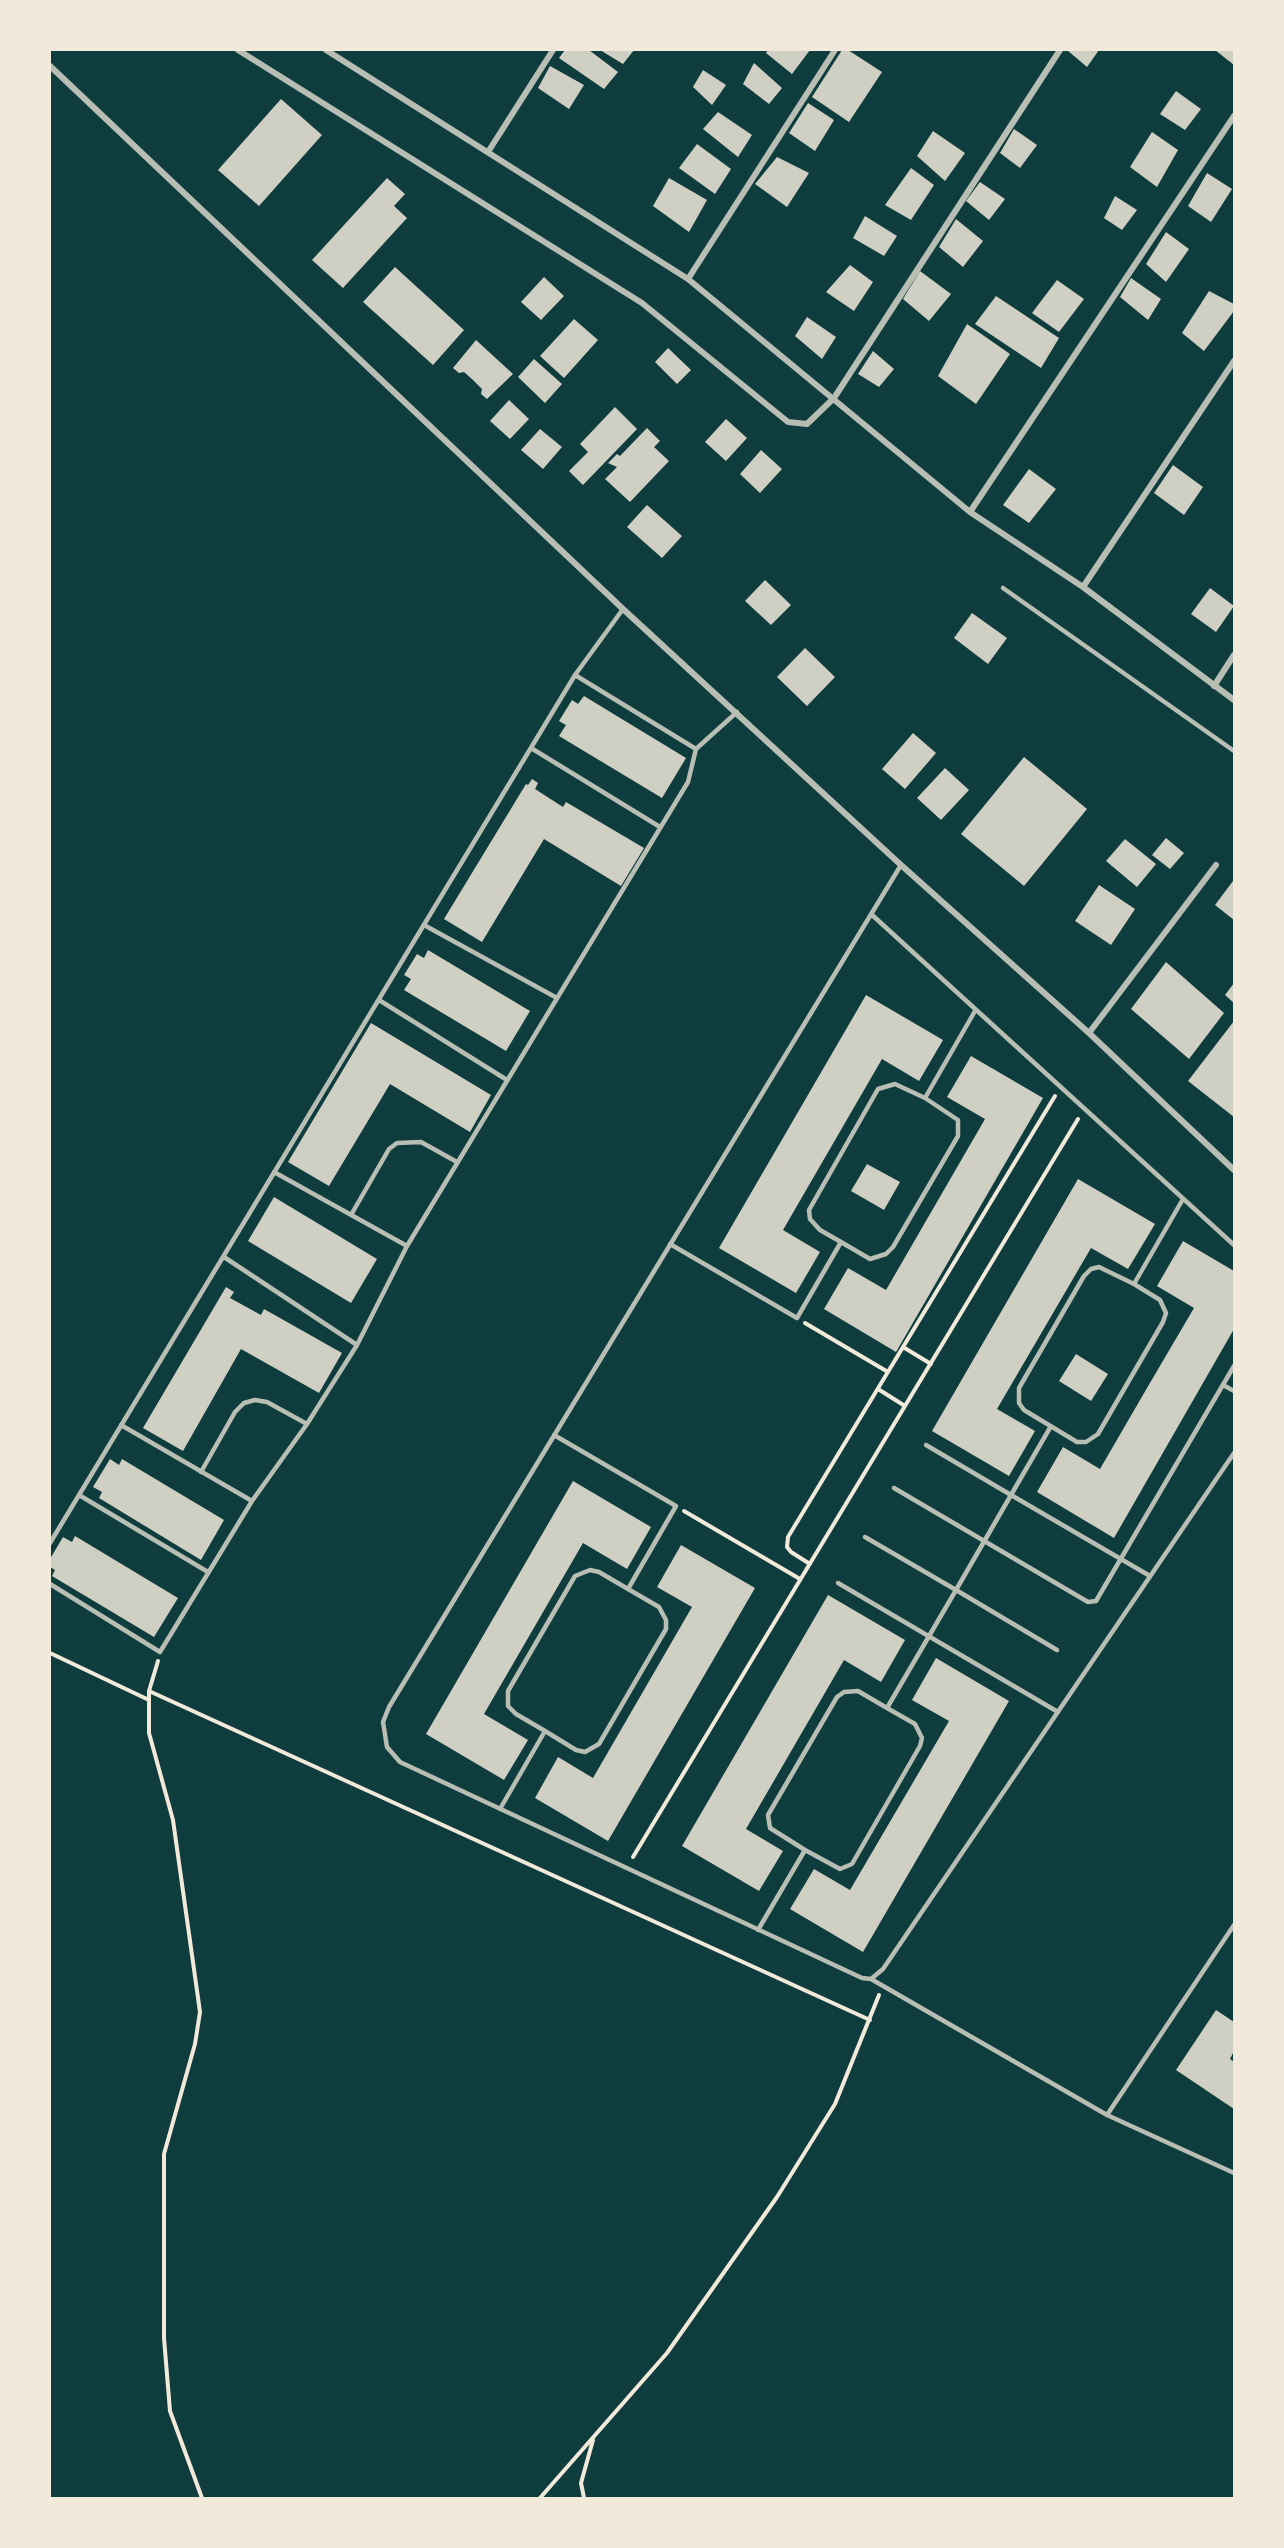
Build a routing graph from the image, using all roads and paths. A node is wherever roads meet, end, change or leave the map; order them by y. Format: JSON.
{"nodes":[{"id":1,"x":238,"y":50,"type":"edge"},
{"id":2,"x":327,"y":50,"type":"edge"},
{"id":3,"x":553,"y":50,"type":"edge"},
{"id":4,"x":835,"y":50,"type":"edge"},
{"id":5,"x":1060,"y":50,"type":"edge"},
{"id":6,"x":50,"y":66,"type":"edge"},
{"id":7,"x":1234,"y":116,"type":"edge"},
{"id":8,"x":488,"y":152,"type":"junction"},
{"id":9,"x":688,"y":279,"type":"junction"},
{"id":10,"x":1234,"y":361,"type":"edge"},
{"id":11,"x":834,"y":398,"type":"junction"},
{"id":12,"x":970,"y":512,"type":"junction"},
{"id":13,"x":1083,"y":586,"type":"junction"},
{"id":14,"x":1003,"y":588,"type":"dead end"},
{"id":15,"x":623,"y":609,"type":"junction"},
{"id":16,"x":1234,"y":655,"type":"edge"},
{"id":17,"x":575,"y":675,"type":"junction"},
{"id":18,"x":1214,"y":686,"type":"junction"},
{"id":19,"x":1234,"y":700,"type":"edge"},
{"id":20,"x":737,"y":712,"type":"junction"},
{"id":21,"x":531,"y":748,"type":"junction"},
{"id":22,"x":696,"y":748,"type":"junction"},
{"id":23,"x":1234,"y":751,"type":"edge"},
{"id":24,"x":660,"y":827,"type":"junction"},
{"id":25,"x":901,"y":865,"type":"junction"},
{"id":26,"x":1216,"y":865,"type":"dead end"},
{"id":27,"x":871,"y":914,"type":"junction"},
{"id":28,"x":424,"y":925,"type":"junction"},
{"id":29,"x":557,"y":998,"type":"junction"},
{"id":30,"x":379,"y":1000,"type":"junction"},
{"id":31,"x":975,"y":1011,"type":"junction"},
{"id":32,"x":1089,"y":1033,"type":"junction"},
{"id":33,"x":507,"y":1080,"type":"junction"},
{"id":34,"x":1060,"y":1088,"type":"junction"},
{"id":35,"x":925,"y":1098,"type":"junction"},
{"id":36,"x":1084,"y":1109,"type":"junction"},
{"id":37,"x":457,"y":1162,"type":"junction"},
{"id":38,"x":1234,"y":1170,"type":"edge"},
{"id":39,"x":274,"y":1172,"type":"junction"},
{"id":40,"x":1183,"y":1199,"type":"junction"},
{"id":41,"x":351,"y":1215,"type":"junction"},
{"id":42,"x":841,"y":1242,"type":"junction"},
{"id":43,"x":670,"y":1244,"type":"junction"},
{"id":44,"x":1234,"y":1245,"type":"edge"},
{"id":45,"x":407,"y":1246,"type":"junction"},
{"id":46,"x":224,"y":1257,"type":"junction"},
{"id":47,"x":1134,"y":1284,"type":"junction"},
{"id":48,"x":797,"y":1318,"type":"junction"},
{"id":49,"x":357,"y":1345,"type":"junction"},
{"id":50,"x":903,"y":1347,"type":"junction"},
{"id":51,"x":931,"y":1364,"type":"junction"},
{"id":52,"x":1234,"y":1366,"type":"edge"},
{"id":53,"x":888,"y":1372,"type":"junction"},
{"id":54,"x":1223,"y":1385,"type":"junction"},
{"id":55,"x":878,"y":1389,"type":"junction"},
{"id":56,"x":1234,"y":1391,"type":"edge"},
{"id":57,"x":905,"y":1406,"type":"junction"},
{"id":58,"x":307,"y":1424,"type":"junction"},
{"id":59,"x":121,"y":1425,"type":"junction"},
{"id":60,"x":1051,"y":1426,"type":"junction"},
{"id":61,"x":554,"y":1435,"type":"junction"},
{"id":62,"x":926,"y":1445,"type":"dead end"},
{"id":63,"x":1234,"y":1453,"type":"edge"},
{"id":64,"x":201,"y":1472,"type":"junction"},
{"id":65,"x":894,"y":1488,"type":"dead end"},
{"id":66,"x":79,"y":1495,"type":"junction"},
{"id":67,"x":1011,"y":1495,"type":"junction"},
{"id":68,"x":252,"y":1501,"type":"junction"},
{"id":69,"x":676,"y":1506,"type":"junction"},
{"id":70,"x":865,"y":1537,"type":"dead end"},
{"id":71,"x":985,"y":1541,"type":"junction"},
{"id":72,"x":50,"y":1544,"type":"edge"},
{"id":73,"x":1122,"y":1560,"type":"junction"},
{"id":74,"x":810,"y":1564,"type":"junction"},
{"id":75,"x":208,"y":1572,"type":"junction"},
{"id":76,"x":1150,"y":1576,"type":"junction"},
{"id":77,"x":800,"y":1579,"type":"junction"},
{"id":78,"x":838,"y":1583,"type":"dead end"},
{"id":79,"x":50,"y":1584,"type":"edge"},
{"id":80,"x":628,"y":1589,"type":"junction"},
{"id":81,"x":956,"y":1590,"type":"junction"},
{"id":82,"x":929,"y":1637,"type":"junction"},
{"id":83,"x":1057,"y":1650,"type":"dead end"},
{"id":84,"x":160,"y":1652,"type":"junction"},
{"id":85,"x":50,"y":1653,"type":"edge"},
{"id":86,"x":149,"y":1691,"type":"junction"},
{"id":87,"x":149,"y":1700,"type":"junction"},
{"id":88,"x":887,"y":1708,"type":"junction"},
{"id":89,"x":1058,"y":1712,"type":"junction"},
{"id":90,"x":545,"y":1731,"type":"junction"},
{"id":91,"x":500,"y":1809,"type":"junction"},
{"id":92,"x":805,"y":1850,"type":"junction"},
{"id":93,"x":626,"y":1868,"type":"junction"},
{"id":94,"x":1234,"y":1925,"type":"edge"},
{"id":95,"x":758,"y":1930,"type":"junction"},
{"id":96,"x":871,"y":1979,"type":"junction"},
{"id":97,"x":870,"y":2020,"type":"junction"},
{"id":98,"x":1107,"y":2115,"type":"junction"},
{"id":99,"x":1234,"y":2173,"type":"edge"},
{"id":100,"x":594,"y":2437,"type":"junction"},
{"id":101,"x":202,"y":2499,"type":"edge"},
{"id":102,"x":540,"y":2499,"type":"edge"},
{"id":103,"x":584,"y":2499,"type":"edge"}],
"edges":[{"from":1,"to":11,"type":"street"},
{"from":2,"to":8,"type":"street"},
{"from":3,"to":8,"type":"street"},
{"from":4,"to":9,"type":"street"},
{"from":5,"to":11,"type":"street"},
{"from":6,"to":15,"type":"street"},
{"from":7,"to":12,"type":"street"},
{"from":8,"to":9,"type":"street"},
{"from":9,"to":11,"type":"street"},
{"from":10,"to":13,"type":"street"},
{"from":11,"to":12,"type":"street"},
{"from":12,"to":13,"type":"street"},
{"from":13,"to":18,"type":"street"},
{"from":14,"to":23,"type":"lane"},
{"from":15,"to":17,"type":"lane"},
{"from":15,"to":20,"type":"street"},
{"from":16,"to":18,"type":"street"},
{"from":17,"to":21,"type":"lane"},
{"from":17,"to":22,"type":"lane"},
{"from":18,"to":19,"type":"street"},
{"from":20,"to":22,"type":"lane"},
{"from":20,"to":25,"type":"street"},
{"from":21,"to":24,"type":"lane"},
{"from":21,"to":28,"type":"lane"},
{"from":22,"to":24,"type":"lane"},
{"from":24,"to":29,"type":"lane"},
{"from":25,"to":27,"type":"lane"},
{"from":25,"to":32,"type":"street"},
{"from":26,"to":32,"type":"street"},
{"from":27,"to":31,"type":"lane"},
{"from":27,"to":43,"type":"lane"},
{"from":28,"to":29,"type":"lane"},
{"from":28,"to":30,"type":"lane"},
{"from":29,"to":33,"type":"lane"},
{"from":30,"to":33,"type":"lane"},
{"from":30,"to":39,"type":"lane"},
{"from":31,"to":34,"type":"lane"},
{"from":31,"to":35,"type":"lane"},
{"from":32,"to":38,"type":"street"},
{"from":33,"to":37,"type":"lane"},
{"from":34,"to":36,"type":"lane"},
{"from":34,"to":50,"type":"path"},
{"from":35,"to":42,"type":"lane"},
{"from":35,"to":42,"type":"lane"},
{"from":36,"to":40,"type":"lane"},
{"from":36,"to":51,"type":"path"},
{"from":37,"to":41,"type":"lane"},
{"from":37,"to":45,"type":"lane"},
{"from":39,"to":41,"type":"lane"},
{"from":39,"to":46,"type":"lane"},
{"from":40,"to":44,"type":"lane"},
{"from":40,"to":47,"type":"lane"},
{"from":41,"to":45,"type":"lane"},
{"from":42,"to":48,"type":"lane"},
{"from":43,"to":48,"type":"lane"},
{"from":43,"to":61,"type":"lane"},
{"from":45,"to":49,"type":"lane"},
{"from":46,"to":49,"type":"lane"},
{"from":46,"to":59,"type":"lane"},
{"from":47,"to":60,"type":"lane"},
{"from":47,"to":60,"type":"lane"},
{"from":48,"to":53,"type":"path"},
{"from":49,"to":58,"type":"lane"},
{"from":50,"to":51,"type":"path"},
{"from":50,"to":53,"type":"path"},
{"from":51,"to":57,"type":"path"},
{"from":52,"to":54,"type":"lane"},
{"from":53,"to":55,"type":"path"},
{"from":54,"to":56,"type":"lane"},
{"from":54,"to":73,"type":"lane"},
{"from":55,"to":57,"type":"path"},
{"from":55,"to":74,"type":"path"},
{"from":57,"to":74,"type":"path"},
{"from":58,"to":64,"type":"lane"},
{"from":58,"to":68,"type":"lane"},
{"from":59,"to":64,"type":"lane"},
{"from":59,"to":66,"type":"lane"},
{"from":60,"to":67,"type":"lane"},
{"from":61,"to":69,"type":"lane"},
{"from":61,"to":91,"type":"lane"},
{"from":62,"to":67,"type":"lane"},
{"from":63,"to":76,"type":"lane"},
{"from":64,"to":68,"type":"lane"},
{"from":65,"to":71,"type":"lane"},
{"from":66,"to":72,"type":"lane"},
{"from":66,"to":75,"type":"lane"},
{"from":67,"to":71,"type":"lane"},
{"from":67,"to":73,"type":"lane"},
{"from":68,"to":75,"type":"lane"},
{"from":69,"to":77,"type":"path"},
{"from":69,"to":80,"type":"lane"},
{"from":70,"to":81,"type":"lane"},
{"from":71,"to":73,"type":"lane"},
{"from":71,"to":81,"type":"lane"},
{"from":73,"to":76,"type":"lane"},
{"from":74,"to":77,"type":"path"},
{"from":75,"to":84,"type":"lane"},
{"from":76,"to":89,"type":"lane"},
{"from":77,"to":93,"type":"path"},
{"from":78,"to":82,"type":"lane"},
{"from":79,"to":84,"type":"lane"},
{"from":80,"to":90,"type":"lane"},
{"from":80,"to":90,"type":"lane"},
{"from":81,"to":82,"type":"lane"},
{"from":81,"to":83,"type":"lane"},
{"from":82,"to":88,"type":"lane"},
{"from":82,"to":89,"type":"lane"},
{"from":84,"to":86,"type":"path"},
{"from":85,"to":87,"type":"path"},
{"from":86,"to":87,"type":"path"},
{"from":86,"to":97,"type":"path"},
{"from":87,"to":101,"type":"path"},
{"from":88,"to":92,"type":"lane"},
{"from":88,"to":92,"type":"lane"},
{"from":89,"to":96,"type":"lane"},
{"from":90,"to":91,"type":"lane"},
{"from":91,"to":93,"type":"lane"},
{"from":92,"to":95,"type":"lane"},
{"from":93,"to":95,"type":"lane"},
{"from":94,"to":98,"type":"lane"},
{"from":95,"to":96,"type":"lane"},
{"from":96,"to":97,"type":"path"},
{"from":96,"to":98,"type":"lane"},
{"from":97,"to":100,"type":"path"},
{"from":98,"to":99,"type":"lane"},
{"from":100,"to":102,"type":"path"},
{"from":100,"to":103,"type":"path"}]}
